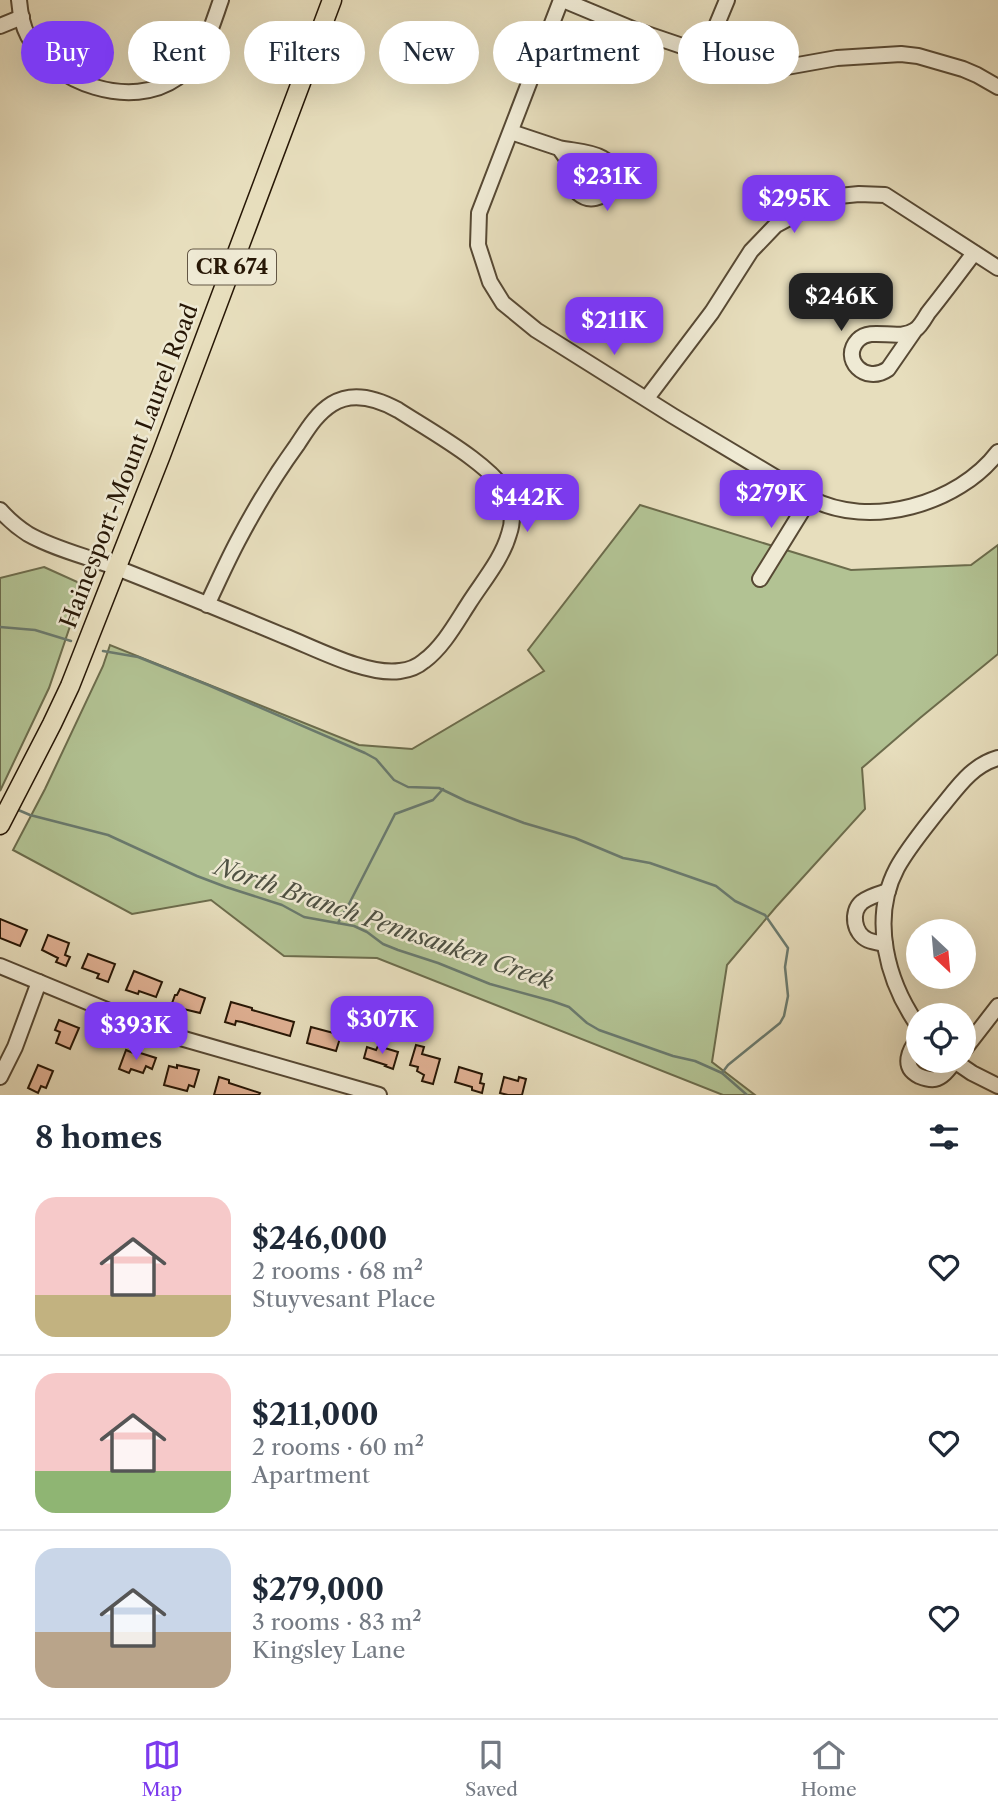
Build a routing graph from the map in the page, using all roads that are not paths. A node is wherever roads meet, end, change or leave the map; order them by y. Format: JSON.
{"nodes":[{"id":1,"x":19,"y":0,"type":"edge"},
{"id":2,"x":221,"y":0,"type":"edge"},
{"id":3,"x":332,"y":0,"type":"edge"},
{"id":4,"x":562,"y":0,"type":"edge"},
{"id":5,"x":727,"y":0,"type":"edge"},
{"id":6,"x":22,"y":17,"type":"junction"},
{"id":7,"x":718,"y":21,"type":"edge"},
{"id":8,"x":0,"y":26,"type":"edge"},
{"id":9,"x":678,"y":44,"type":"edge"},
{"id":10,"x":799,"y":64,"type":"edge"},
{"id":11,"x":998,"y":87,"type":"edge"},
{"id":12,"x":511,"y":132,"type":"junction"},
{"id":13,"x":559,"y":148,"type":"dead end"},
{"id":14,"x":974,"y":253,"type":"junction"},
{"id":15,"x":998,"y":268,"type":"edge"},
{"id":16,"x":915,"y":330,"type":"dead end"},
{"id":17,"x":647,"y":398,"type":"junction"},
{"id":18,"x":998,"y":452,"type":"edge"},
{"id":19,"x":810,"y":498,"type":"junction"},
{"id":20,"x":0,"y":510,"type":"edge"},
{"id":21,"x":116,"y":568,"type":"junction"},
{"id":22,"x":760,"y":579,"type":"dead end"},
{"id":23,"x":207,"y":605,"type":"junction"},
{"id":24,"x":998,"y":758,"type":"edge"},
{"id":25,"x":3,"y":820,"type":"edge"},
{"id":26,"x":888,"y":891,"type":"junction"},
{"id":27,"x":885,"y":944,"type":"junction"},
{"id":28,"x":0,"y":967,"type":"edge"},
{"id":29,"x":38,"y":982,"type":"junction"},
{"id":30,"x":906,"y":1006,"type":"edge"},
{"id":31,"x":998,"y":1006,"type":"edge"},
{"id":32,"x":976,"y":1034,"type":"edge"},
{"id":33,"x":914,"y":1073,"type":"edge"},
{"id":34,"x":944,"y":1073,"type":"edge"},
{"id":35,"x":972,"y":1073,"type":"edge"},
{"id":36,"x":0,"y":1077,"type":"edge"},
{"id":37,"x":998,"y":1086,"type":"edge"},
{"id":38,"x":379,"y":1095,"type":"edge"}],
"edges":[{"from":1,"to":6,"type":"street"},
{"from":2,"to":6,"type":"street"},
{"from":3,"to":21,"type":"main road","name":"Hainesport-Mount Laurel Road","number":"CR 674"},
{"from":4,"to":9,"type":"street"},
{"from":4,"to":12,"type":"street"},
{"from":5,"to":7,"type":"street"},
{"from":6,"to":8,"type":"street"},
{"from":10,"to":11,"type":"street"},
{"from":12,"to":13,"type":"street"},
{"from":12,"to":17,"type":"street"},
{"from":14,"to":15,"type":"street"},
{"from":14,"to":16,"type":"street"},
{"from":14,"to":17,"type":"street"},
{"from":17,"to":19,"type":"street"},
{"from":18,"to":19,"type":"street"},
{"from":19,"to":22,"type":"street"},
{"from":20,"to":21,"type":"street"},
{"from":21,"to":23,"type":"street"},
{"from":21,"to":25,"type":"main road","name":"Hainesport-Mount Laurel Road","number":"CR 674"},
{"from":23,"to":23,"type":"street"},
{"from":24,"to":26,"type":"street"},
{"from":26,"to":27,"type":"street"},
{"from":26,"to":27,"type":"street"},
{"from":27,"to":30,"type":"street"},
{"from":28,"to":29,"type":"street"},
{"from":29,"to":36,"type":"street"},
{"from":29,"to":38,"type":"street"},
{"from":31,"to":32,"type":"street"},
{"from":33,"to":34,"type":"street"},
{"from":35,"to":37,"type":"street"}]}
